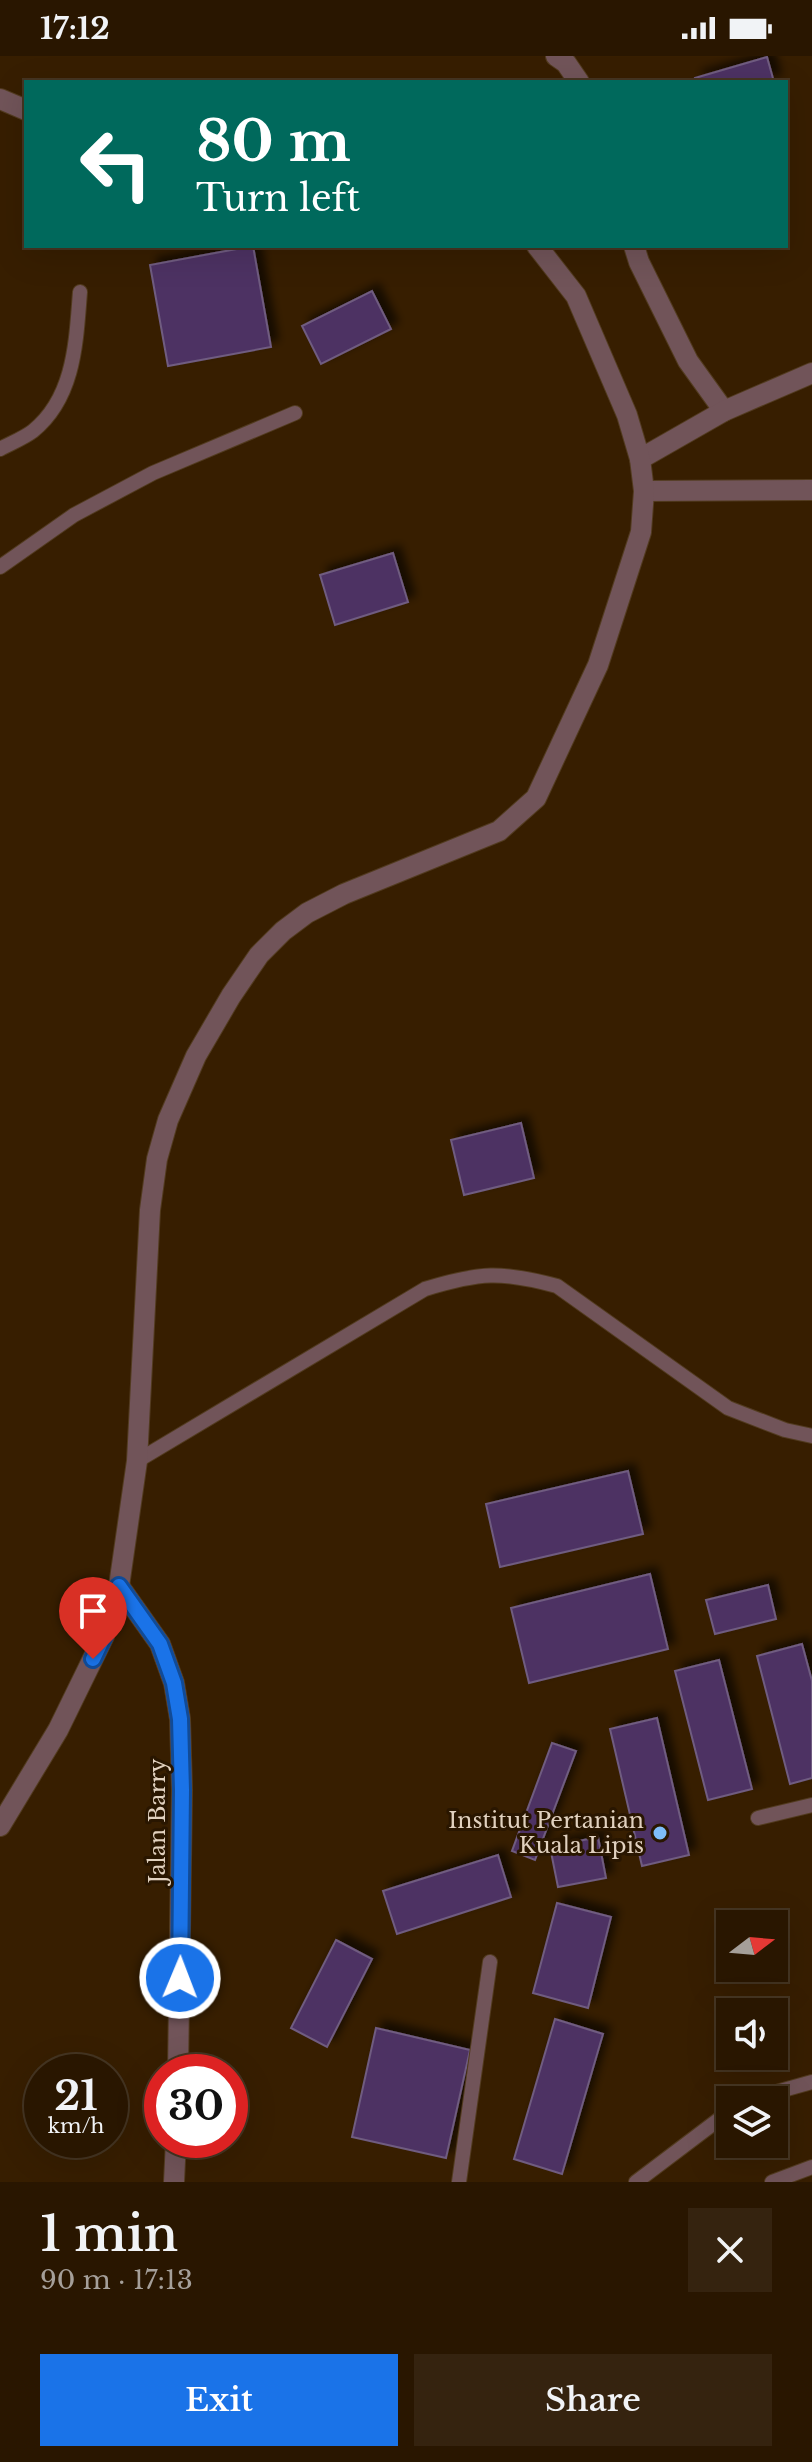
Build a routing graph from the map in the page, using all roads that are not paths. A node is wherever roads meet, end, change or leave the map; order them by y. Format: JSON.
{"nodes":[{"id":1,"x":556,"y":56,"type":"edge"},
{"id":2,"x":578,"y":80,"type":"edge"},
{"id":3,"x":0,"y":99,"type":"edge"},
{"id":4,"x":24,"y":109,"type":"edge"},
{"id":5,"x":539,"y":248,"type":"edge"},
{"id":6,"x":635,"y":248,"type":"edge"},
{"id":7,"x":80,"y":292,"type":"dead end"},
{"id":8,"x":812,"y":373,"type":"edge"},
{"id":9,"x":724,"y":411,"type":"junction"},
{"id":10,"x":295,"y":413,"type":"dead end"},
{"id":11,"x":0,"y":449,"type":"edge"},
{"id":12,"x":640,"y":459,"type":"junction"},
{"id":13,"x":812,"y":490,"type":"edge"},
{"id":14,"x":644,"y":491,"type":"junction"},
{"id":15,"x":0,"y":567,"type":"edge"},
{"id":16,"x":812,"y":1436,"type":"edge"},
{"id":17,"x":137,"y":1461,"type":"junction"},
{"id":18,"x":119,"y":1586,"type":"junction"},
{"id":19,"x":812,"y":1805,"type":"edge"},
{"id":20,"x":758,"y":1818,"type":"dead end"},
{"id":21,"x":0,"y":1826,"type":"edge"},
{"id":22,"x":490,"y":1962,"type":"dead end"},
{"id":23,"x":178,"y":2054,"type":"edge"},
{"id":24,"x":812,"y":2082,"type":"edge"},
{"id":25,"x":788,"y":2089,"type":"edge"},
{"id":26,"x":716,"y":2122,"type":"edge"},
{"id":27,"x":175,"y":2158,"type":"edge"},
{"id":28,"x":812,"y":2167,"type":"edge"},
{"id":29,"x":174,"y":2182,"type":"edge"},
{"id":30,"x":459,"y":2182,"type":"edge"},
{"id":31,"x":636,"y":2182,"type":"edge"},
{"id":32,"x":772,"y":2182,"type":"edge"}],
"edges":[{"from":1,"to":2,"type":"street"},
{"from":3,"to":4,"type":"street"},
{"from":5,"to":12,"type":"street"},
{"from":6,"to":9,"type":"street"},
{"from":7,"to":11,"type":"lane"},
{"from":8,"to":9,"type":"street"},
{"from":9,"to":12,"type":"street"},
{"from":10,"to":15,"type":"lane"},
{"from":12,"to":14,"type":"street"},
{"from":13,"to":14,"type":"street"},
{"from":14,"to":17,"type":"street"},
{"from":16,"to":17,"type":"lane"},
{"from":17,"to":18,"type":"street"},
{"from":18,"to":21,"type":"street"},
{"from":18,"to":23,"type":"street","name":"Jalan Barry"},
{"from":19,"to":20,"type":"lane"},
{"from":22,"to":30,"type":"lane"},
{"from":24,"to":25,"type":"lane"},
{"from":26,"to":31,"type":"lane"},
{"from":27,"to":29,"type":"street"},
{"from":28,"to":32,"type":"lane"}]}
